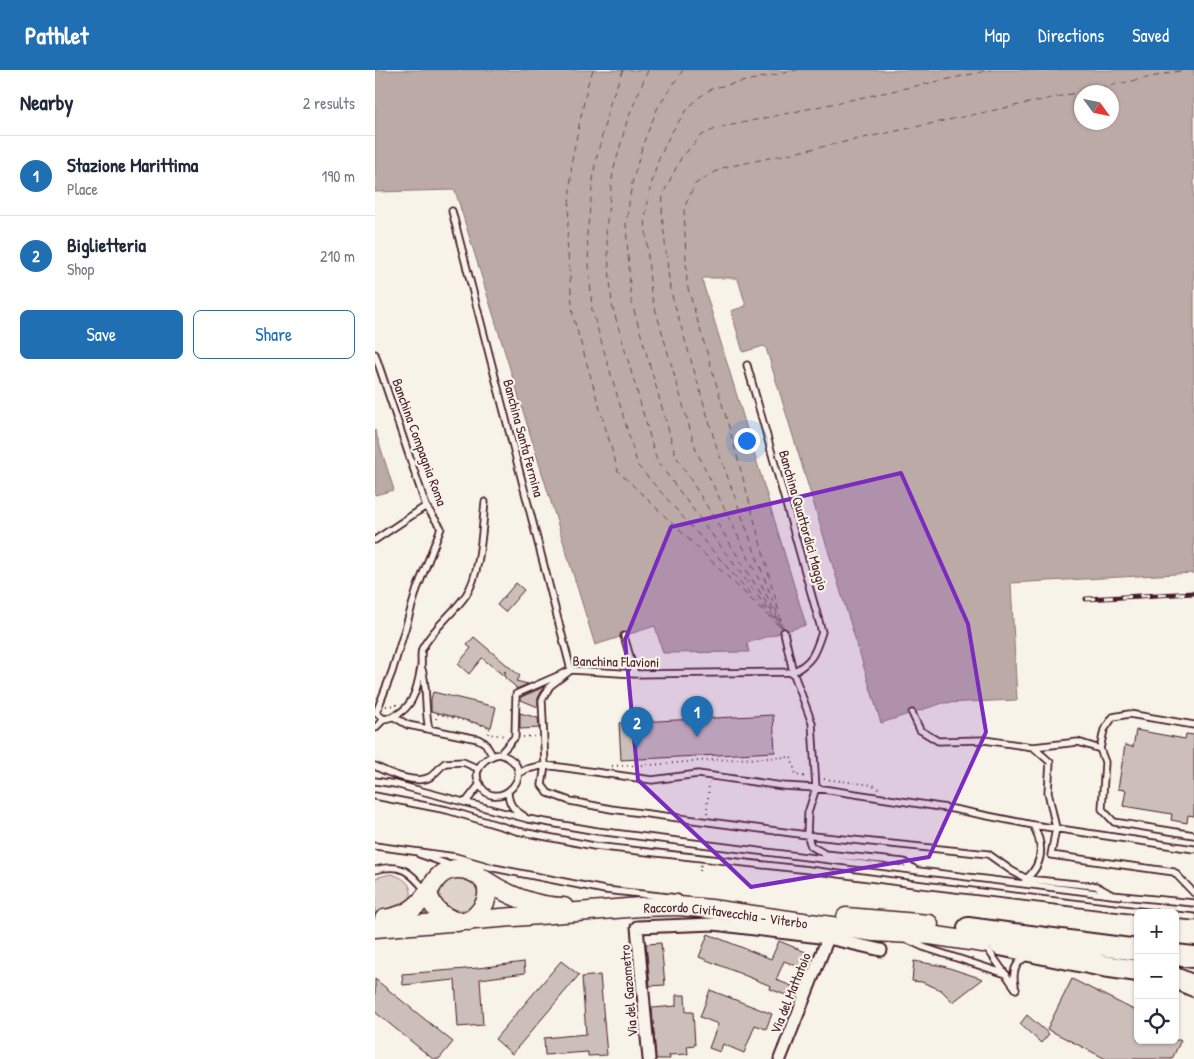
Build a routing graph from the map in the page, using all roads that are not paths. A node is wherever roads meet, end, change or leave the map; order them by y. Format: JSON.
{"nodes":[{"id":1,"x":452,"y":211,"type":"dead end"},
{"id":2,"x":375,"y":354,"type":"edge"},
{"id":3,"x":747,"y":365,"type":"dead end"},
{"id":4,"x":485,"y":502,"type":"dead end"},
{"id":5,"x":426,"y":506,"type":"junction"},
{"id":6,"x":375,"y":540,"type":"edge"},
{"id":7,"x":784,"y":632,"type":"dead end"},
{"id":8,"x":624,"y":636,"type":"dead end"},
{"id":9,"x":421,"y":666,"type":"junction"},
{"id":10,"x":571,"y":670,"type":"junction"},
{"id":11,"x":793,"y":672,"type":"junction"},
{"id":12,"x":635,"y":674,"type":"junction"},
{"id":13,"x":376,"y":713,"type":"edge"},
{"id":14,"x":912,"y":713,"type":"dead end"},
{"id":15,"x":394,"y":717,"type":"junction"},
{"id":16,"x":385,"y":719,"type":"junction"},
{"id":17,"x":1194,"y":725,"type":"edge"},
{"id":18,"x":375,"y":728,"type":"edge"},
{"id":19,"x":429,"y":729,"type":"junction"},
{"id":20,"x":1033,"y":747,"type":"junction"},
{"id":21,"x":1100,"y":749,"type":"junction"},
{"id":22,"x":500,"y":754,"type":"junction"},
{"id":23,"x":492,"y":755,"type":"junction"},
{"id":24,"x":375,"y":766,"type":"edge"},
{"id":25,"x":545,"y":766,"type":"junction"},
{"id":26,"x":479,"y":769,"type":"junction"},
{"id":27,"x":519,"y":773,"type":"junction"},
{"id":28,"x":375,"y":781,"type":"edge"},
{"id":29,"x":480,"y":784,"type":"junction"},
{"id":30,"x":816,"y":788,"type":"junction"},
{"id":31,"x":508,"y":793,"type":"junction"},
{"id":32,"x":375,"y":796,"type":"edge"},
{"id":33,"x":466,"y":802,"type":"junction"},
{"id":34,"x":528,"y":819,"type":"junction"},
{"id":35,"x":1033,"y":825,"type":"junction"},
{"id":36,"x":1056,"y":828,"type":"junction"},
{"id":37,"x":807,"y":835,"type":"junction"},
{"id":38,"x":1194,"y":835,"type":"edge"},
{"id":39,"x":375,"y":847,"type":"edge"},
{"id":40,"x":1194,"y":849,"type":"edge"},
{"id":41,"x":402,"y":850,"type":"junction"},
{"id":42,"x":460,"y":868,"type":"junction"},
{"id":43,"x":375,"y":870,"type":"edge"},
{"id":44,"x":915,"y":870,"type":"junction"},
{"id":45,"x":483,"y":879,"type":"junction"},
{"id":46,"x":1027,"y":879,"type":"junction"},
{"id":47,"x":1021,"y":883,"type":"junction"},
{"id":48,"x":428,"y":893,"type":"junction"},
{"id":49,"x":1194,"y":893,"type":"edge"},
{"id":50,"x":1113,"y":895,"type":"junction"},
{"id":51,"x":688,"y":899,"type":"junction"},
{"id":52,"x":1194,"y":903,"type":"edge"},
{"id":53,"x":1134,"y":910,"type":"edge"},
{"id":54,"x":1179,"y":915,"type":"edge"},
{"id":55,"x":1194,"y":917,"type":"edge"},
{"id":56,"x":375,"y":920,"type":"edge"},
{"id":57,"x":463,"y":921,"type":"junction"},
{"id":58,"x":375,"y":928,"type":"edge"},
{"id":59,"x":969,"y":928,"type":"junction"},
{"id":60,"x":893,"y":933,"type":"junction"},
{"id":61,"x":828,"y":938,"type":"junction"},
{"id":62,"x":983,"y":943,"type":"junction"},
{"id":63,"x":1134,"y":949,"type":"edge"},
{"id":64,"x":881,"y":950,"type":"dead end"},
{"id":65,"x":1036,"y":952,"type":"junction"},
{"id":66,"x":1179,"y":955,"type":"edge"},
{"id":67,"x":1194,"y":957,"type":"edge"},
{"id":68,"x":1134,"y":970,"type":"edge"},
{"id":69,"x":1006,"y":974,"type":"junction"},
{"id":70,"x":1179,"y":980,"type":"edge"},
{"id":71,"x":1194,"y":986,"type":"edge"},
{"id":72,"x":649,"y":1059,"type":"edge"},
{"id":73,"x":780,"y":1059,"type":"edge"}],
"edges":[{"from":1,"to":10,"type":"lane","name":"Banchina Santa Fermina"},
{"from":2,"to":5,"type":"lane","name":"Banchina Compagnia Roma"},
{"from":3,"to":11,"type":"lane","name":"Banchina Quattordici Maggio"},
{"from":4,"to":9,"type":"lane"},
{"from":5,"to":6,"type":"lane"},
{"from":5,"to":13,"type":"lane","name":"Banchina Compagnia Roma"},
{"from":7,"to":11,"type":"lane"},
{"from":8,"to":12,"type":"lane"},
{"from":9,"to":15,"type":"lane"},
{"from":9,"to":19,"type":"lane"},
{"from":10,"to":12,"type":"lane","name":"Banchina Flavioni"},
{"from":10,"to":22,"type":"lane","name":"Banchina Flavioni"},
{"from":10,"to":25,"type":"lane"},
{"from":11,"to":12,"type":"lane","name":"Banchina Flavioni"},
{"from":11,"to":30,"type":"lane"},
{"from":13,"to":16,"type":"lane"},
{"from":14,"to":20,"type":"lane"},
{"from":15,"to":16,"type":"lane"},
{"from":15,"to":19,"type":"lane"},
{"from":16,"to":18,"type":"lane"},
{"from":17,"to":21,"type":"lane"},
{"from":19,"to":23,"type":"lane"},
{"from":20,"to":21,"type":"lane"},
{"from":20,"to":36,"type":"lane"},
{"from":21,"to":38,"type":"lane"},
{"from":22,"to":23,"type":"lane"},
{"from":22,"to":27,"type":"lane"},
{"from":23,"to":26,"type":"lane"},
{"from":24,"to":26,"type":"lane"},
{"from":25,"to":27,"type":"lane"},
{"from":25,"to":30,"type":"lane"},
{"from":25,"to":37,"type":"lane"},
{"from":26,"to":29,"type":"lane"},
{"from":27,"to":31,"type":"lane"},
{"from":28,"to":33,"type":"lane"},
{"from":29,"to":31,"type":"lane"},
{"from":29,"to":33,"type":"lane"},
{"from":30,"to":35,"type":"lane"},
{"from":30,"to":37,"type":"lane"},
{"from":31,"to":34,"type":"lane"},
{"from":32,"to":53,"type":"lane"},
{"from":33,"to":34,"type":"lane"},
{"from":34,"to":44,"type":"lane"},
{"from":35,"to":36,"type":"lane"},
{"from":35,"to":46,"type":"lane"},
{"from":36,"to":40,"type":"lane"},
{"from":36,"to":49,"type":"lane"},
{"from":37,"to":44,"type":"lane"},
{"from":37,"to":46,"type":"lane"},
{"from":39,"to":41,"type":"lane"},
{"from":41,"to":42,"type":"lane"},
{"from":41,"to":51,"type":"lane"},
{"from":42,"to":45,"type":"main road"},
{"from":42,"to":48,"type":"main road"},
{"from":43,"to":48,"type":"lane"},
{"from":44,"to":47,"type":"lane"},
{"from":45,"to":51,"type":"main road","name":"Raccordo Civitavecchia - Viterbo"},
{"from":45,"to":57,"type":"main road"},
{"from":46,"to":47,"type":"lane"},
{"from":46,"to":50,"type":"lane"},
{"from":47,"to":50,"type":"lane"},
{"from":48,"to":56,"type":"main road"},
{"from":48,"to":57,"type":"main road"},
{"from":50,"to":52,"type":"lane"},
{"from":51,"to":59,"type":"main road","name":"Raccordo Civitavecchia - Viterbo"},
{"from":54,"to":55,"type":"lane"},
{"from":57,"to":58,"type":"main road","name":"Raccordo Civitavecchia - Viterbo"},
{"from":57,"to":60,"type":"main road","name":"Raccordo Civitavecchia - Viterbo"},
{"from":59,"to":62,"type":"lane"},
{"from":59,"to":63,"type":"highway"},
{"from":60,"to":62,"type":"main road","name":"Raccordo Civitavecchia - Viterbo"},
{"from":60,"to":69,"type":"lane"},
{"from":61,"to":64,"type":"street","name":"Via del Gazometro"},
{"from":61,"to":72,"type":"street","name":"Via del Gazometro"},
{"from":61,"to":73,"type":"street","name":"Via del Mattatoio"},
{"from":62,"to":65,"type":"highway"},
{"from":62,"to":69,"type":"lane"},
{"from":65,"to":68,"type":"highway"},
{"from":65,"to":69,"type":"lane"},
{"from":66,"to":67,"type":"highway"},
{"from":70,"to":71,"type":"highway"}]}
